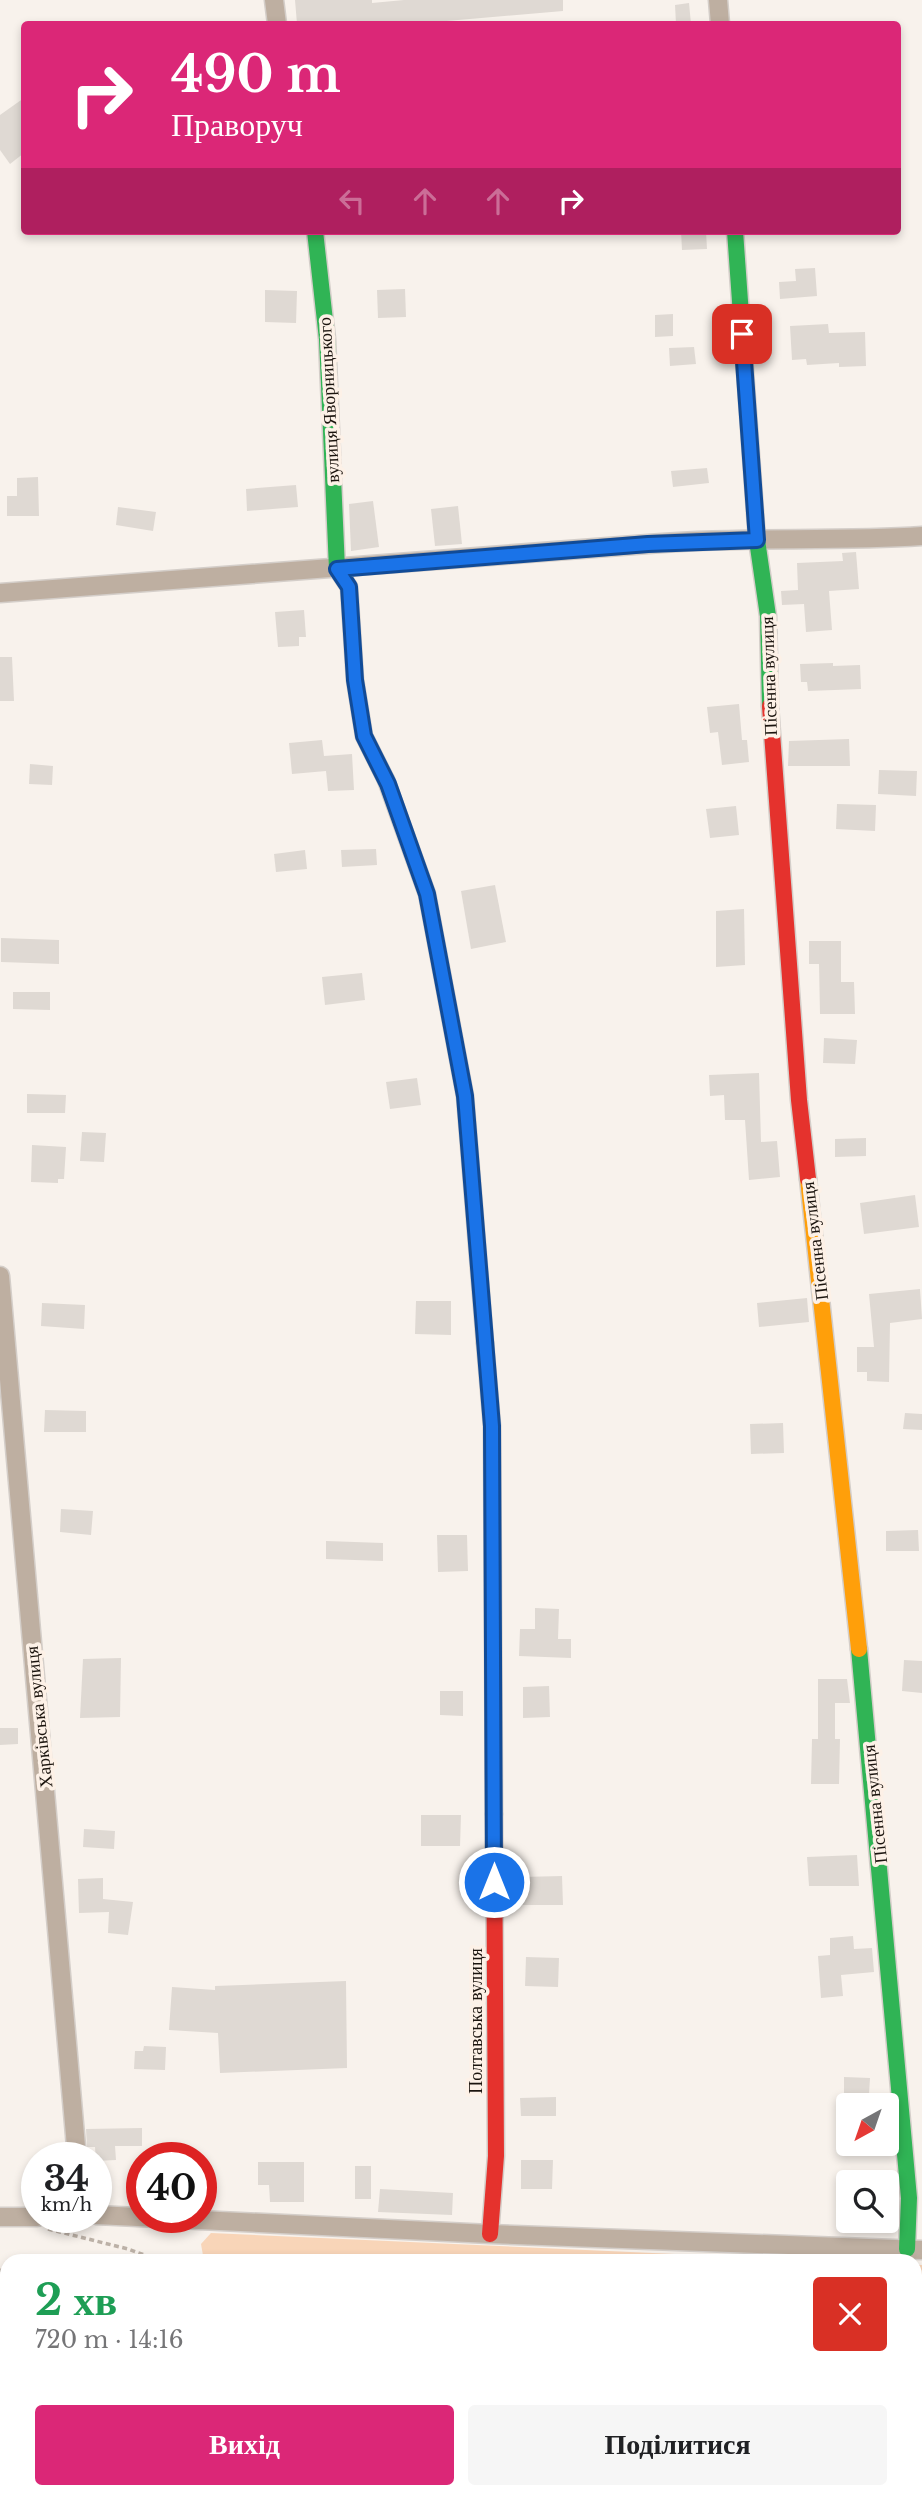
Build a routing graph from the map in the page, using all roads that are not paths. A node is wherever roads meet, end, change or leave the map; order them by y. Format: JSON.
{"nodes":[{"id":1,"x":274,"y":0,"type":"edge"},
{"id":2,"x":718,"y":0,"type":"edge"},
{"id":3,"x":277,"y":21,"type":"edge"},
{"id":4,"x":720,"y":21,"type":"edge"},
{"id":5,"x":315,"y":235,"type":"edge"},
{"id":6,"x":735,"y":235,"type":"edge"},
{"id":7,"x":922,"y":536,"type":"edge"},
{"id":8,"x":757,"y":540,"type":"junction"},
{"id":9,"x":337,"y":569,"type":"junction"},
{"id":10,"x":0,"y":593,"type":"edge"},
{"id":11,"x":0,"y":1276,"type":"edge"},
{"id":12,"x":76,"y":2142,"type":"edge"},
{"id":13,"x":112,"y":2217,"type":"edge"},
{"id":14,"x":490,"y":2234,"type":"junction"},
{"id":15,"x":915,"y":2249,"type":"edge"}],
"edges":[{"from":1,"to":3,"type":"street"},
{"from":2,"to":4,"type":"street"},
{"from":5,"to":9,"type":"street","name":"вулиця Яворницького"},
{"from":6,"to":8,"type":"street","name":"Пісенна вулиця"},
{"from":7,"to":8,"type":"street"},
{"from":8,"to":9,"type":"street"},
{"from":8,"to":15,"type":"street","name":"Пісенна вулиця"},
{"from":9,"to":10,"type":"street"},
{"from":9,"to":14,"type":"street","name":"Полтавська вулиця"},
{"from":11,"to":12,"type":"street","name":"Харківська вулиця"},
{"from":13,"to":14,"type":"street"},
{"from":14,"to":15,"type":"street"}]}
